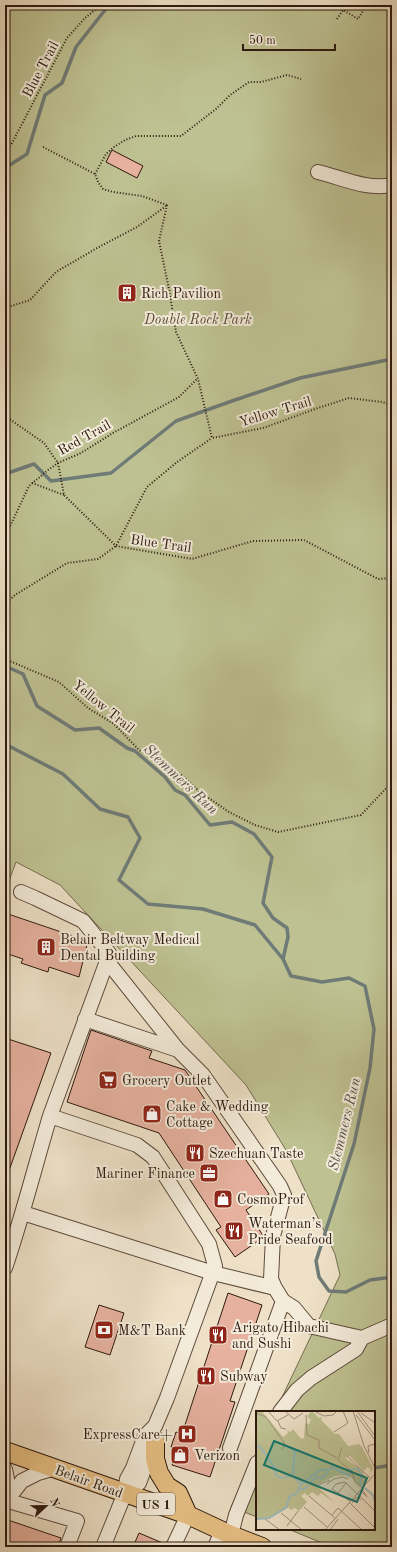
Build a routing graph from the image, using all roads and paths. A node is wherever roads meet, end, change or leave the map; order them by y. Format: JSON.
{"nodes":[{"id":1,"x":101,"y":5,"type":"edge"},
{"id":2,"x":367,"y":5,"type":"edge"},
{"id":3,"x":337,"y":19,"type":"dead end"},
{"id":4,"x":301,"y":79,"type":"dead end"},
{"id":5,"x":43,"y":147,"type":"dead end"},
{"id":6,"x":5,"y":150,"type":"edge"},
{"id":7,"x":318,"y":172,"type":"dead end"},
{"id":8,"x":95,"y":174,"type":"junction"},
{"id":9,"x":392,"y":186,"type":"edge"},
{"id":10,"x":167,"y":205,"type":"junction"},
{"id":11,"x":5,"y":308,"type":"edge"},
{"id":12,"x":198,"y":379,"type":"junction"},
{"id":13,"x":392,"y":405,"type":"edge"},
{"id":14,"x":5,"y":416,"type":"edge"},
{"id":15,"x":212,"y":438,"type":"junction"},
{"id":16,"x":58,"y":463,"type":"junction"},
{"id":17,"x":32,"y":483,"type":"junction"},
{"id":18,"x":64,"y":495,"type":"junction"},
{"id":19,"x":5,"y":537,"type":"edge"},
{"id":20,"x":116,"y":546,"type":"junction"},
{"id":21,"x":392,"y":578,"type":"edge"},
{"id":22,"x":5,"y":604,"type":"edge"},
{"id":23,"x":5,"y":660,"type":"edge"},
{"id":24,"x":392,"y":782,"type":"edge"},
{"id":25,"x":21,"y":892,"type":"dead end"},
{"id":26,"x":107,"y":962,"type":"junction"},
{"id":27,"x":85,"y":1020,"type":"junction"},
{"id":28,"x":178,"y":1050,"type":"junction"},
{"id":29,"x":50,"y":1116,"type":"junction"},
{"id":30,"x":23,"y":1213,"type":"junction"},
{"id":31,"x":5,"y":1268,"type":"edge"},
{"id":32,"x":212,"y":1273,"type":"junction"},
{"id":33,"x":276,"y":1288,"type":"junction"},
{"id":34,"x":283,"y":1301,"type":"junction"},
{"id":35,"x":392,"y":1325,"type":"edge"},
{"id":36,"x":362,"y":1338,"type":"junction"},
{"id":37,"x":281,"y":1411,"type":"edge"},
{"id":38,"x":155,"y":1433,"type":"junction"},
{"id":39,"x":230,"y":1448,"type":"dead end"},
{"id":40,"x":5,"y":1451,"type":"edge"},
{"id":41,"x":256,"y":1465,"type":"edge"},
{"id":42,"x":55,"y":1468,"type":"junction"},
{"id":43,"x":5,"y":1469,"type":"edge"},
{"id":44,"x":125,"y":1493,"type":"junction"},
{"id":45,"x":5,"y":1501,"type":"edge"},
{"id":46,"x":188,"y":1515,"type":"junction"},
{"id":47,"x":226,"y":1533,"type":"junction"},
{"id":48,"x":67,"y":1547,"type":"edge"},
{"id":49,"x":103,"y":1547,"type":"edge"},
{"id":50,"x":173,"y":1547,"type":"edge"},
{"id":51,"x":215,"y":1547,"type":"edge"},
{"id":52,"x":262,"y":1547,"type":"edge"}],
"edges":[{"from":1,"to":6,"type":"path","name":"Blue Trail"},
{"from":2,"to":3,"type":"path"},
{"from":4,"to":8,"type":"path"},
{"from":5,"to":8,"type":"path"},
{"from":7,"to":9,"type":"street"},
{"from":8,"to":10,"type":"path"},
{"from":10,"to":11,"type":"path"},
{"from":10,"to":12,"type":"path"},
{"from":12,"to":15,"type":"path"},
{"from":12,"to":16,"type":"path","name":"Red Trail"},
{"from":13,"to":15,"type":"path","name":"Yellow Trail"},
{"from":14,"to":16,"type":"path"},
{"from":15,"to":20,"type":"path"},
{"from":16,"to":17,"type":"path","name":"Red Trail"},
{"from":16,"to":18,"type":"path"},
{"from":17,"to":18,"type":"path"},
{"from":17,"to":19,"type":"path","name":"Red Trail"},
{"from":18,"to":20,"type":"path","name":"Blue Trail"},
{"from":20,"to":21,"type":"path","name":"Blue Trail"},
{"from":20,"to":22,"type":"path"},
{"from":23,"to":24,"type":"path","name":"Yellow Trail"},
{"from":25,"to":26,"type":"street"},
{"from":26,"to":27,"type":"street"},
{"from":26,"to":28,"type":"street"},
{"from":27,"to":28,"type":"street"},
{"from":27,"to":29,"type":"street"},
{"from":28,"to":33,"type":"street"},
{"from":29,"to":30,"type":"street"},
{"from":29,"to":32,"type":"street"},
{"from":30,"to":31,"type":"street"},
{"from":30,"to":32,"type":"street"},
{"from":32,"to":33,"type":"street"},
{"from":32,"to":38,"type":"street"},
{"from":33,"to":34,"type":"street"},
{"from":34,"to":36,"type":"street"},
{"from":34,"to":39,"type":"street"},
{"from":35,"to":36,"type":"street"},
{"from":36,"to":37,"type":"street"},
{"from":38,"to":44,"type":"street"},
{"from":38,"to":46,"type":"main road"},
{"from":40,"to":42,"type":"main road","name":"Belair Road","number":"US 1"},
{"from":41,"to":47,"type":"street"},
{"from":42,"to":44,"type":"main road","name":"Belair Road","number":"US 1"},
{"from":42,"to":45,"type":"street"},
{"from":43,"to":45,"type":"street"},
{"from":44,"to":46,"type":"main road","name":"Belair Road","number":"US 1"},
{"from":44,"to":49,"type":"street"},
{"from":45,"to":48,"type":"street"},
{"from":46,"to":47,"type":"main road","name":"Belair Road","number":"US 1"},
{"from":46,"to":50,"type":"street"},
{"from":47,"to":51,"type":"street"},
{"from":47,"to":52,"type":"main road","name":"Belair Road","number":"US 1"}]}
